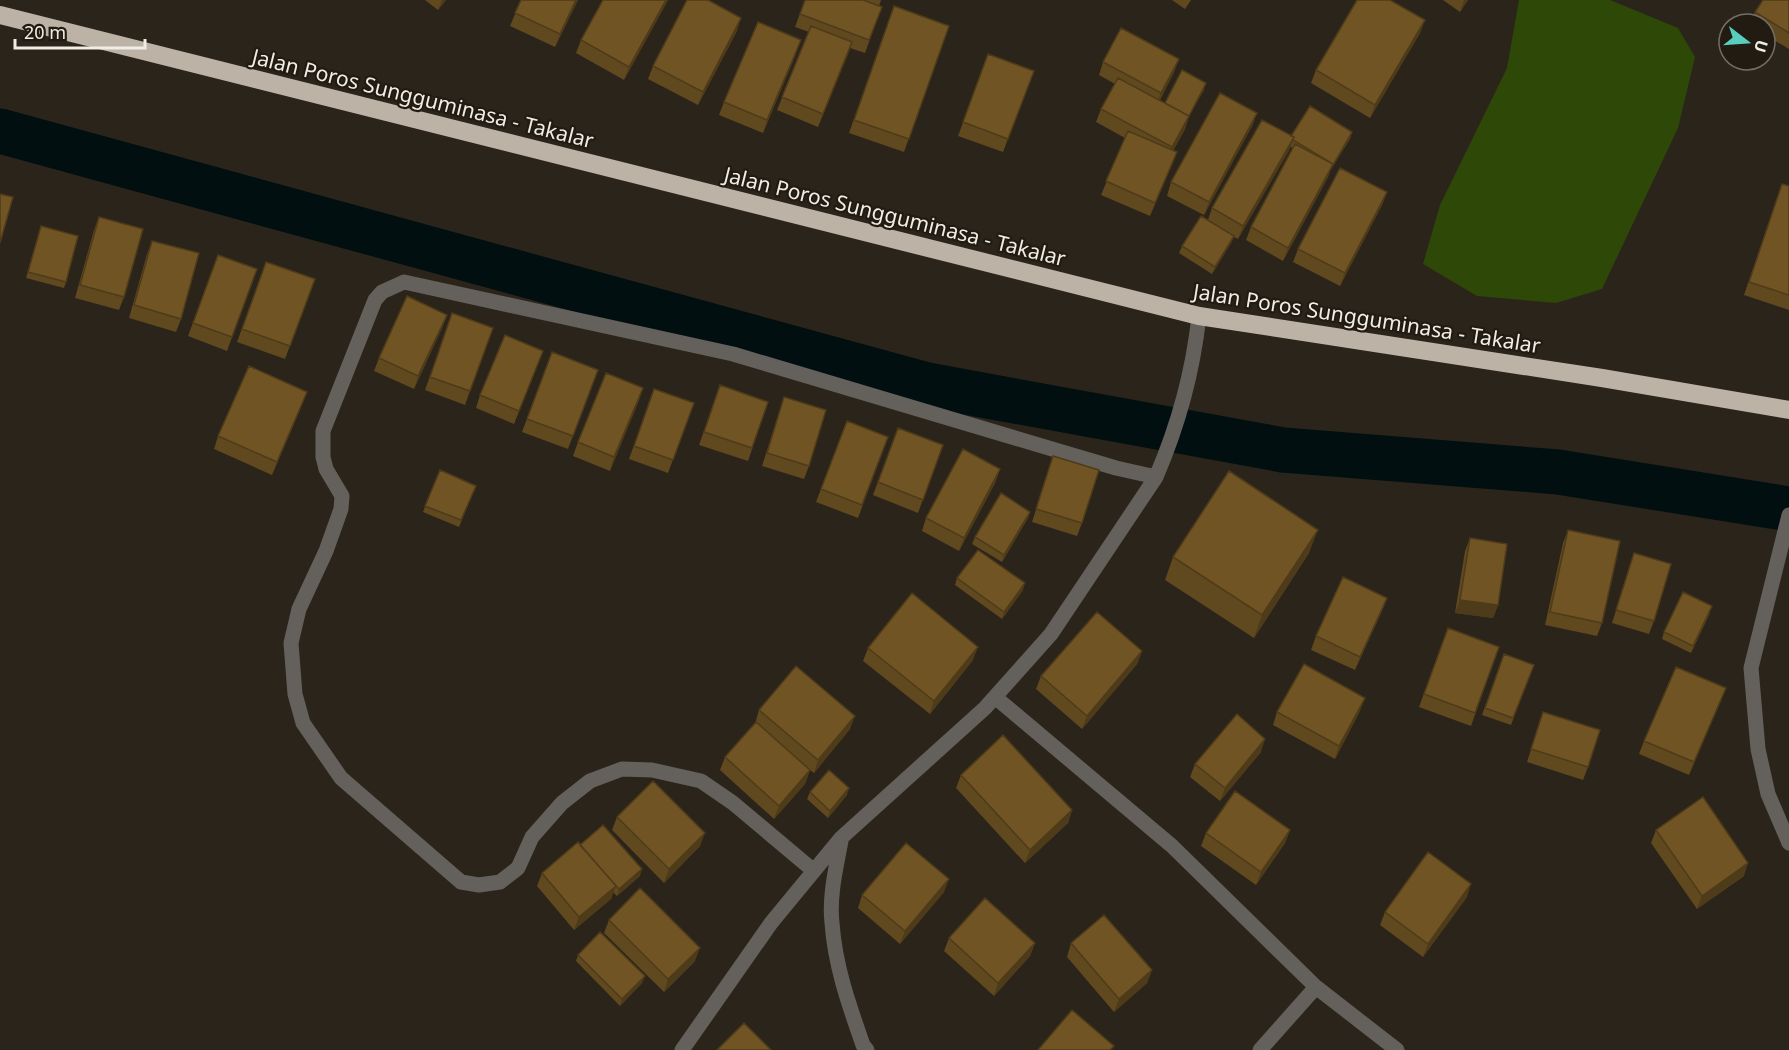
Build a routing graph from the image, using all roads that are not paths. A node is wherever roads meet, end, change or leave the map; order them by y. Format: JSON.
{"nodes":[{"id":1,"x":0,"y":15,"type":"edge"},
{"id":2,"x":1199,"y":316,"type":"junction"},
{"id":3,"x":1789,"y":410,"type":"edge"},
{"id":4,"x":1156,"y":477,"type":"junction"},
{"id":5,"x":1789,"y":515,"type":"edge"},
{"id":6,"x":995,"y":697,"type":"junction"},
{"id":7,"x":841,"y":838,"type":"junction"},
{"id":8,"x":1789,"y":843,"type":"edge"},
{"id":9,"x":814,"y":871,"type":"junction"},
{"id":10,"x":1316,"y":987,"type":"junction"},
{"id":11,"x":682,"y":1050,"type":"edge"},
{"id":12,"x":867,"y":1050,"type":"edge"},
{"id":13,"x":1260,"y":1050,"type":"edge"},
{"id":14,"x":1397,"y":1050,"type":"edge"}],
"edges":[{"from":1,"to":2,"type":"highway","name":"Jalan Poros Sungguminasa - Takalar"},
{"from":2,"to":3,"type":"highway","name":"Jalan Poros Sungguminasa - Takalar"},
{"from":2,"to":4,"type":"street"},
{"from":4,"to":6,"type":"street"},
{"from":4,"to":9,"type":"street"},
{"from":5,"to":8,"type":"street"},
{"from":6,"to":7,"type":"street"},
{"from":6,"to":10,"type":"street"},
{"from":7,"to":9,"type":"street"},
{"from":7,"to":12,"type":"street"},
{"from":9,"to":11,"type":"street"},
{"from":10,"to":13,"type":"street"},
{"from":10,"to":14,"type":"street"}]}
